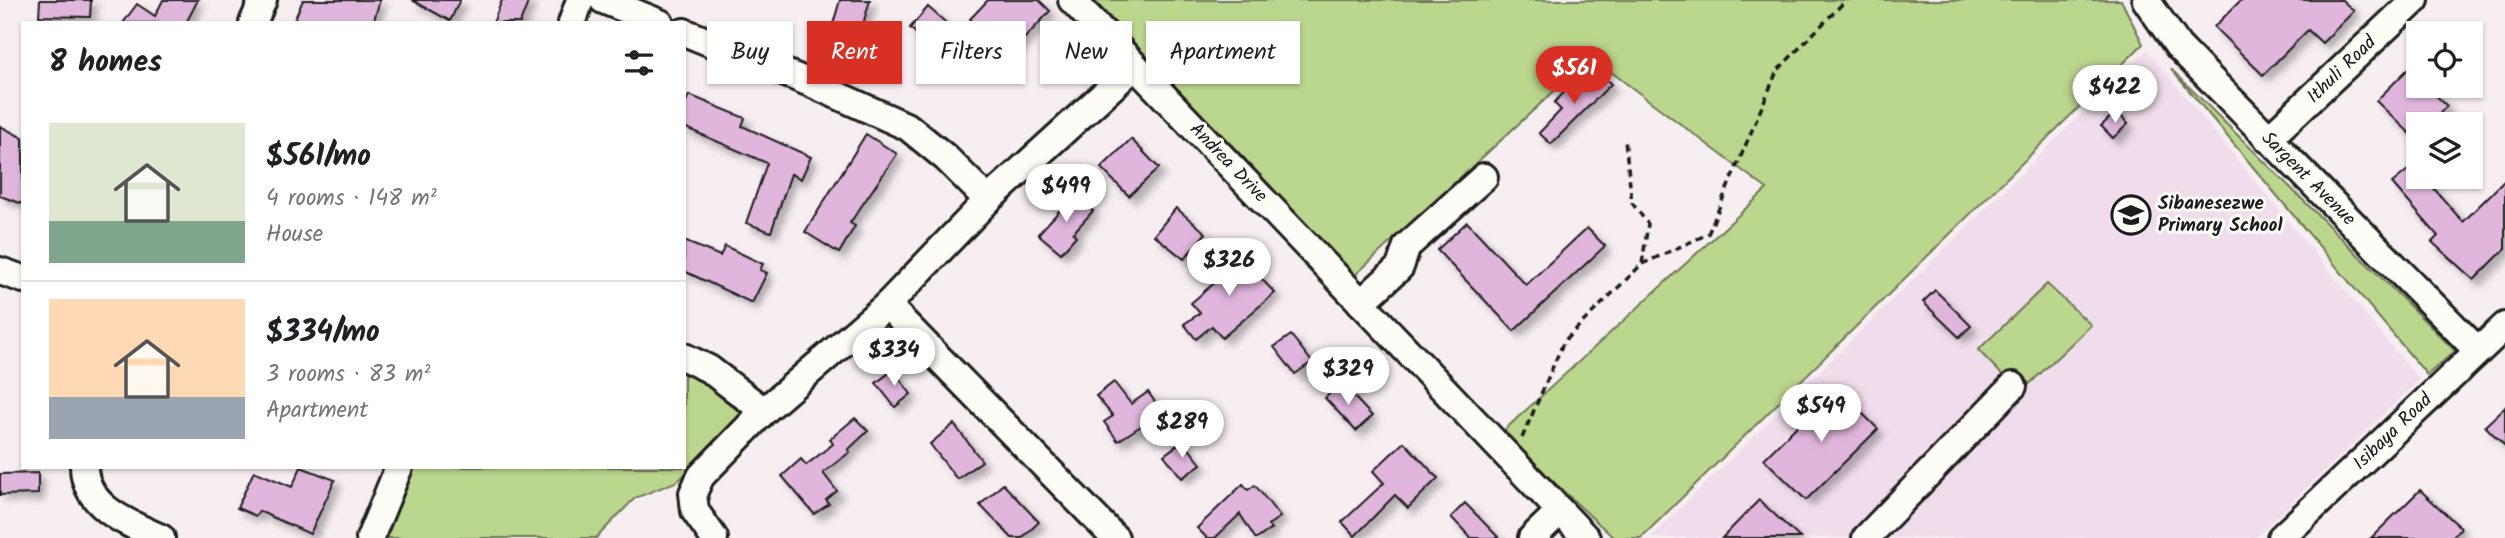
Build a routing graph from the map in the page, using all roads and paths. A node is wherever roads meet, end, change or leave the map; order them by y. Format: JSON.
{"nodes":[{"id":1,"x":263,"y":0,"type":"edge"},
{"id":2,"x":580,"y":0,"type":"edge"},
{"id":3,"x":603,"y":0,"type":"edge"},
{"id":4,"x":1072,"y":0,"type":"edge"},
{"id":5,"x":1846,"y":0,"type":"edge"},
{"id":6,"x":2146,"y":0,"type":"edge"},
{"id":7,"x":2415,"y":0,"type":"edge"},
{"id":8,"x":254,"y":21,"type":"edge"},
{"id":9,"x":573,"y":21,"type":"edge"},
{"id":10,"x":655,"y":21,"type":"edge"},
{"id":11,"x":686,"y":33,"type":"edge"},
{"id":12,"x":1135,"y":66,"type":"junction"},
{"id":13,"x":2268,"y":139,"type":"junction"},
{"id":14,"x":1625,"y":140,"type":"dead end"},
{"id":15,"x":1483,"y":177,"type":"dead end"},
{"id":16,"x":988,"y":200,"type":"junction"},
{"id":17,"x":1642,"y":264,"type":"junction"},
{"id":18,"x":0,"y":271,"type":"edge"},
{"id":19,"x":21,"y":278,"type":"edge"},
{"id":20,"x":1361,"y":303,"type":"junction"},
{"id":21,"x":887,"y":305,"type":"junction"},
{"id":22,"x":2505,"y":326,"type":"edge"},
{"id":23,"x":2478,"y":351,"type":"junction"},
{"id":24,"x":686,"y":358,"type":"edge"},
{"id":25,"x":2014,"y":386,"type":"dead end"},
{"id":26,"x":764,"y":411,"type":"junction"},
{"id":27,"x":1506,"y":454,"type":"junction"},
{"id":28,"x":84,"y":469,"type":"edge"},
{"id":29,"x":398,"y":469,"type":"edge"},
{"id":30,"x":1560,"y":511,"type":"junction"},
{"id":31,"x":162,"y":538,"type":"edge"},
{"id":32,"x":370,"y":538,"type":"edge"},
{"id":33,"x":713,"y":538,"type":"edge"},
{"id":34,"x":1115,"y":538,"type":"edge"},
{"id":35,"x":1532,"y":538,"type":"edge"},
{"id":36,"x":1586,"y":538,"type":"edge"},
{"id":37,"x":1866,"y":538,"type":"edge"},
{"id":38,"x":2281,"y":538,"type":"edge"}],
"edges":[{"from":1,"to":8,"type":"street"},
{"from":2,"to":9,"type":"street"},
{"from":3,"to":10,"type":"street"},
{"from":4,"to":12,"type":"street","name":"Andrea Drive"},
{"from":5,"to":17,"type":"path"},
{"from":6,"to":13,"type":"street","name":"Sargent Avenue"},
{"from":7,"to":13,"type":"street","name":"Ithuli Road"},
{"from":11,"to":16,"type":"street"},
{"from":12,"to":16,"type":"street"},
{"from":12,"to":20,"type":"street","name":"Andrea Drive"},
{"from":13,"to":23,"type":"street","name":"Sargent Avenue"},
{"from":14,"to":17,"type":"path"},
{"from":15,"to":20,"type":"street"},
{"from":16,"to":21,"type":"street"},
{"from":17,"to":27,"type":"path"},
{"from":18,"to":19,"type":"street"},
{"from":20,"to":27,"type":"street","name":"Andrea Drive"},
{"from":21,"to":26,"type":"street"},
{"from":21,"to":34,"type":"street"},
{"from":22,"to":23,"type":"street","name":"Isibaya Road"},
{"from":23,"to":38,"type":"street","name":"Isibaya Road"},
{"from":24,"to":26,"type":"street"},
{"from":25,"to":37,"type":"street"},
{"from":26,"to":33,"type":"street"},
{"from":27,"to":30,"type":"street","name":"Andrea Drive"},
{"from":28,"to":31,"type":"street"},
{"from":29,"to":32,"type":"street"},
{"from":30,"to":35,"type":"street"},
{"from":30,"to":36,"type":"street","name":"Andrea Drive"}]}
